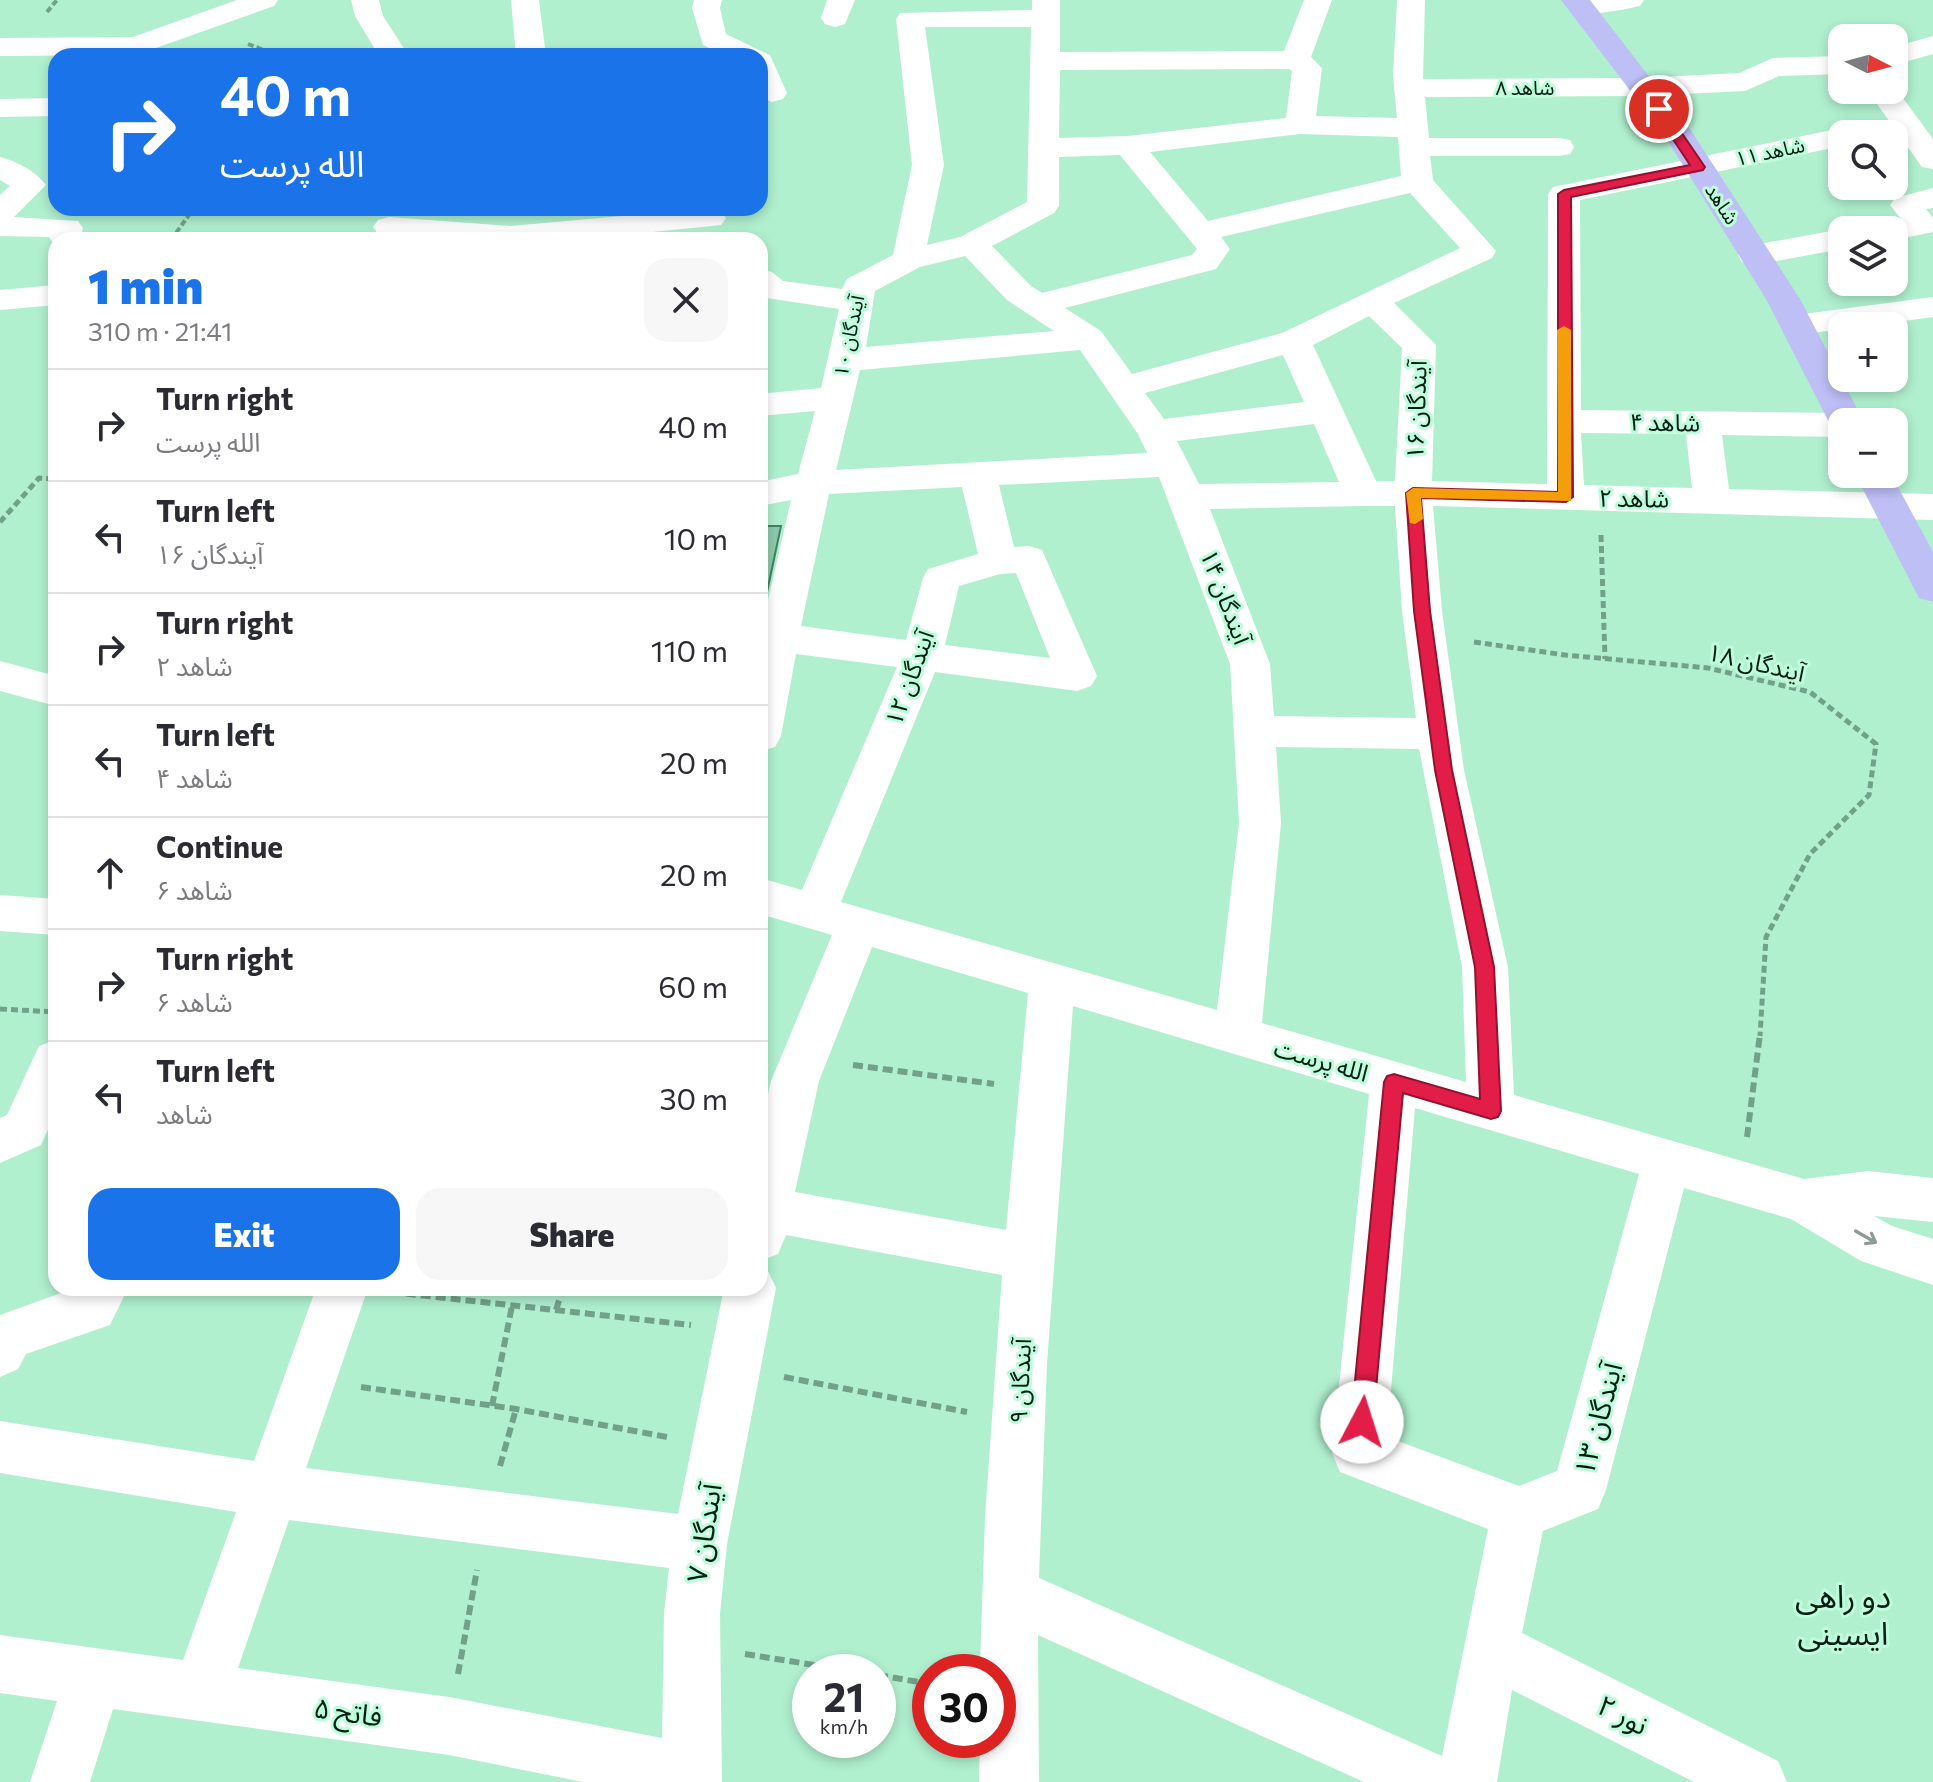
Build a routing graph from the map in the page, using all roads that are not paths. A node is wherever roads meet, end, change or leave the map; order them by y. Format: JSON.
{"nodes":[{"id":1,"x":264,"y":0,"type":"edge"},
{"id":2,"x":365,"y":0,"type":"edge"},
{"id":3,"x":525,"y":0,"type":"edge"},
{"id":4,"x":708,"y":0,"type":"edge"},
{"id":5,"x":1411,"y":0,"type":"edge"},
{"id":6,"x":1630,"y":0,"type":"edge"},
{"id":7,"x":1578,"y":3,"type":"edge"},
{"id":8,"x":1046,"y":9,"type":"edge"},
{"id":9,"x":1314,"y":11,"type":"edge"},
{"id":10,"x":1933,"y":45,"type":"edge"},
{"id":11,"x":0,"y":47,"type":"edge"},
{"id":12,"x":389,"y":48,"type":"edge"},
{"id":13,"x":530,"y":48,"type":"edge"},
{"id":14,"x":732,"y":48,"type":"edge"},
{"id":15,"x":1908,"y":52,"type":"edge"},
{"id":16,"x":1295,"y":60,"type":"junction"},
{"id":17,"x":1045,"y":61,"type":"junction"},
{"id":18,"x":1828,"y":65,"type":"edge"},
{"id":19,"x":768,"y":82,"type":"edge"},
{"id":20,"x":1642,"y":87,"type":"junction"},
{"id":21,"x":1409,"y":88,"type":"junction"},
{"id":22,"x":772,"y":93,"type":"dead end"},
{"id":23,"x":1893,"y":104,"type":"edge"},
{"id":24,"x":48,"y":107,"type":"edge"},
{"id":25,"x":0,"y":108,"type":"edge"},
{"id":26,"x":1906,"y":120,"type":"edge"},
{"id":27,"x":1908,"y":123,"type":"edge"},
{"id":28,"x":1300,"y":125,"type":"junction"},
{"id":29,"x":1413,"y":137,"type":"junction"},
{"id":30,"x":1828,"y":140,"type":"edge"},
{"id":31,"x":1128,"y":145,"type":"junction"},
{"id":32,"x":1559,"y":147,"type":"dead end"},
{"id":33,"x":1044,"y":148,"type":"junction"},
{"id":34,"x":1933,"y":160,"type":"edge"},
{"id":35,"x":1698,"y":167,"type":"junction"},
{"id":36,"x":3,"y":170,"type":"edge"},
{"id":37,"x":48,"y":171,"type":"edge"},
{"id":38,"x":1417,"y":182,"type":"junction"},
{"id":39,"x":0,"y":212,"type":"edge"},
{"id":40,"x":549,"y":216,"type":"edge"},
{"id":41,"x":711,"y":222,"type":"edge"},
{"id":42,"x":389,"y":225,"type":"edge"},
{"id":43,"x":0,"y":226,"type":"edge"},
{"id":44,"x":66,"y":232,"type":"edge"},
{"id":45,"x":454,"y":232,"type":"edge"},
{"id":46,"x":522,"y":232,"type":"edge"},
{"id":47,"x":585,"y":232,"type":"edge"},
{"id":48,"x":1200,"y":232,"type":"junction"},
{"id":49,"x":1828,"y":242,"type":"edge"},
{"id":50,"x":972,"y":244,"type":"junction"},
{"id":51,"x":1754,"y":255,"type":"junction"},
{"id":52,"x":908,"y":260,"type":"junction"},
{"id":53,"x":48,"y":290,"type":"edge"},
{"id":54,"x":768,"y":290,"type":"edge"},
{"id":55,"x":0,"y":300,"type":"edge"},
{"id":56,"x":857,"y":301,"type":"junction"},
{"id":57,"x":1372,"y":301,"type":"junction"},
{"id":58,"x":1037,"y":305,"type":"junction"},
{"id":59,"x":1933,"y":307,"type":"edge"},
{"id":60,"x":1796,"y":325,"type":"junction"},
{"id":61,"x":1089,"y":339,"type":"junction"},
{"id":62,"x":1294,"y":341,"type":"junction"},
{"id":63,"x":845,"y":360,"type":"junction"},
{"id":64,"x":1125,"y":387,"type":"junction"},
{"id":65,"x":835,"y":398,"type":"junction"},
{"id":66,"x":768,"y":404,"type":"edge"},
{"id":67,"x":1836,"y":408,"type":"edge"},
{"id":68,"x":1326,"y":411,"type":"junction"},
{"id":69,"x":1563,"y":421,"type":"junction"},
{"id":70,"x":1703,"y":423,"type":"junction"},
{"id":71,"x":1828,"y":424,"type":"edge"},
{"id":72,"x":1171,"y":464,"type":"junction"},
{"id":73,"x":978,"y":476,"type":"junction"},
{"id":74,"x":813,"y":483,"type":"junction"},
{"id":75,"x":1881,"y":489,"type":"edge"},
{"id":76,"x":768,"y":492,"type":"edge"},
{"id":77,"x":1413,"y":493,"type":"junction"},
{"id":78,"x":1363,"y":494,"type":"junction"},
{"id":79,"x":1583,"y":498,"type":"junction"},
{"id":80,"x":1712,"y":501,"type":"junction"},
{"id":81,"x":1933,"y":507,"type":"edge"},
{"id":82,"x":999,"y":561,"type":"junction"},
{"id":83,"x":1933,"y":588,"type":"edge"},
{"id":84,"x":780,"y":638,"type":"junction"},
{"id":85,"x":922,"y":655,"type":"junction"},
{"id":86,"x":0,"y":676,"type":"edge"},
{"id":87,"x":48,"y":680,"type":"edge"},
{"id":88,"x":768,"y":697,"type":"edge"},
{"id":89,"x":1255,"y":731,"type":"junction"},
{"id":90,"x":1438,"y":734,"type":"junction"},
{"id":91,"x":768,"y":898,"type":"edge"},
{"id":92,"x":815,"y":912,"type":"junction"},
{"id":93,"x":0,"y":913,"type":"edge"},
{"id":94,"x":48,"y":916,"type":"edge"},
{"id":95,"x":859,"y":925,"type":"junction"},
{"id":96,"x":1052,"y":982,"type":"junction"},
{"id":97,"x":1237,"y":1037,"type":"junction"},
{"id":98,"x":48,"y":1081,"type":"edge"},
{"id":99,"x":1394,"y":1082,"type":"junction"},
{"id":100,"x":1491,"y":1111,"type":"junction"},
{"id":101,"x":27,"y":1137,"type":"edge"},
{"id":102,"x":1667,"y":1161,"type":"junction"},
{"id":103,"x":768,"y":1193,"type":"edge"},
{"id":104,"x":1933,"y":1200,"type":"edge"},
{"id":105,"x":1804,"y":1201,"type":"junction"},
{"id":106,"x":768,"y":1219,"type":"edge"},
{"id":107,"x":1028,"y":1257,"type":"junction"},
{"id":108,"x":1933,"y":1262,"type":"edge"},
{"id":109,"x":98,"y":1296,"type":"edge"},
{"id":110,"x":360,"y":1296,"type":"edge"},
{"id":111,"x":742,"y":1329,"type":"edge"},
{"id":112,"x":3,"y":1341,"type":"edge"},
{"id":113,"x":0,"y":1447,"type":"edge"},
{"id":114,"x":271,"y":1491,"type":"junction"},
{"id":115,"x":1519,"y":1513,"type":"junction"},
{"id":116,"x":699,"y":1544,"type":"junction"},
{"id":117,"x":1010,"y":1594,"type":"junction"},
{"id":118,"x":1490,"y":1648,"type":"junction"},
{"id":119,"x":0,"y":1664,"type":"edge"},
{"id":120,"x":94,"y":1677,"type":"junction"},
{"id":121,"x":201,"y":1692,"type":"junction"},
{"id":122,"x":692,"y":1778,"type":"edge"},
{"id":123,"x":60,"y":1782,"type":"edge"},
{"id":124,"x":1009,"y":1782,"type":"edge"},
{"id":125,"x":1432,"y":1782,"type":"edge"},
{"id":126,"x":1467,"y":1782,"type":"edge"},
{"id":127,"x":1757,"y":1782,"type":"edge"}],
"edges":[{"from":1,"to":11,"type":"street"},
{"from":2,"to":12,"type":"street"},
{"from":3,"to":13,"type":"street"},
{"from":4,"to":14,"type":"street"},
{"from":5,"to":21,"type":"street"},
{"from":6,"to":7,"type":"street"},
{"from":7,"to":20,"type":"main road","name":"شاهد"},
{"from":8,"to":17,"type":"street","name":"آیندگان ۱۰"},
{"from":8,"to":52,"type":"street"},
{"from":9,"to":16,"type":"street"},
{"from":10,"to":15,"type":"street"},
{"from":16,"to":17,"type":"street"},
{"from":16,"to":28,"type":"street"},
{"from":17,"to":33,"type":"street","name":"آیندگان ۱۰"},
{"from":18,"to":20,"type":"street","name":"شاهد ۸"},
{"from":19,"to":22,"type":"street"},
{"from":20,"to":21,"type":"street","name":"شاهد ۸"},
{"from":20,"to":35,"type":"main road","name":"شاهد"},
{"from":21,"to":29,"type":"street"},
{"from":23,"to":26,"type":"street"},
{"from":24,"to":25,"type":"street"},
{"from":27,"to":34,"type":"street"},
{"from":28,"to":29,"type":"street"},
{"from":28,"to":31,"type":"street"},
{"from":29,"to":32,"type":"street"},
{"from":29,"to":38,"type":"street"},
{"from":30,"to":35,"type":"street","name":"شاهد ۱۱"},
{"from":31,"to":33,"type":"street"},
{"from":31,"to":48,"type":"street"},
{"from":33,"to":50,"type":"street","name":"آیندگان ۱۰"},
{"from":35,"to":51,"type":"main road","name":"شاهد"},
{"from":35,"to":69,"type":"street","name":"شاهد ۱۱"},
{"from":36,"to":37,"type":"street"},
{"from":36,"to":39,"type":"street"},
{"from":38,"to":48,"type":"street"},
{"from":38,"to":57,"type":"street"},
{"from":40,"to":46,"type":"street"},
{"from":41,"to":47,"type":"street"},
{"from":42,"to":45,"type":"street"},
{"from":43,"to":44,"type":"street"},
{"from":48,"to":58,"type":"street"},
{"from":49,"to":51,"type":"street"},
{"from":50,"to":52,"type":"street","name":"آیندگان ۱۰"},
{"from":50,"to":58,"type":"street","name":"آیندگان ۱۴"},
{"from":51,"to":60,"type":"main road","name":"شاهد"},
{"from":52,"to":56,"type":"street","name":"آیندگان ۱۰"},
{"from":53,"to":55,"type":"street"},
{"from":54,"to":56,"type":"street"},
{"from":56,"to":63,"type":"street","name":"آیندگان ۱۰"},
{"from":57,"to":62,"type":"street"},
{"from":57,"to":77,"type":"street","name":"آیندگان ۱۶"},
{"from":58,"to":61,"type":"street","name":"آیندگان ۱۴"},
{"from":59,"to":60,"type":"street"},
{"from":60,"to":67,"type":"main road","name":"شاهد"},
{"from":61,"to":63,"type":"street"},
{"from":61,"to":64,"type":"street","name":"آیندگان ۱۴"},
{"from":62,"to":64,"type":"street"},
{"from":62,"to":68,"type":"street"},
{"from":63,"to":65,"type":"street","name":"آیندگان ۱۰"},
{"from":64,"to":72,"type":"street","name":"آیندگان ۱۴"},
{"from":65,"to":66,"type":"street"},
{"from":65,"to":74,"type":"street","name":"آیندگان ۱۰"},
{"from":68,"to":72,"type":"street"},
{"from":68,"to":78,"type":"street"},
{"from":69,"to":70,"type":"street","name":"شاهد ۴"},
{"from":69,"to":79,"type":"street"},
{"from":70,"to":71,"type":"street","name":"شاهد ۴"},
{"from":70,"to":80,"type":"street"},
{"from":72,"to":73,"type":"street"},
{"from":72,"to":78,"type":"street","name":"شاهد ۲"},
{"from":72,"to":89,"type":"street","name":"آیندگان ۱۴"},
{"from":73,"to":74,"type":"street"},
{"from":73,"to":82,"type":"street"},
{"from":74,"to":76,"type":"street"},
{"from":74,"to":84,"type":"street","name":"آیندگان ۱۰"},
{"from":75,"to":80,"type":"street","name":"شاهد ۲"},
{"from":75,"to":81,"type":"street","name":"شاهد ۲"},
{"from":75,"to":83,"type":"main road"},
{"from":77,"to":78,"type":"street","name":"شاهد ۲"},
{"from":77,"to":79,"type":"street","name":"شاهد ۲"},
{"from":77,"to":90,"type":"street","name":"آیندگان ۱۶"},
{"from":79,"to":80,"type":"street","name":"شاهد ۲"},
{"from":82,"to":85,"type":"street","name":"آیندگان ۱۲"},
{"from":82,"to":85,"type":"street"},
{"from":84,"to":85,"type":"street"},
{"from":84,"to":88,"type":"street","name":"آیندگان ۱۰"},
{"from":85,"to":92,"type":"street","name":"آیندگان ۱۲"},
{"from":86,"to":87,"type":"street"},
{"from":89,"to":90,"type":"street"},
{"from":89,"to":97,"type":"street","name":"آیندگان ۱۴"},
{"from":90,"to":100,"type":"street","name":"آیندگان ۱۶"},
{"from":91,"to":92,"type":"street","name":"الله پرست"},
{"from":92,"to":95,"type":"street","name":"الله پرست"},
{"from":93,"to":94,"type":"street"},
{"from":95,"to":96,"type":"street","name":"الله پرست"},
{"from":95,"to":103,"type":"street"},
{"from":96,"to":97,"type":"street","name":"الله پرست"},
{"from":96,"to":107,"type":"street","name":"آیندگان ۹"},
{"from":97,"to":99,"type":"street","name":"الله پرست"},
{"from":98,"to":101,"type":"street"},
{"from":99,"to":100,"type":"street","name":"الله پرست"},
{"from":99,"to":115,"type":"street"},
{"from":100,"to":102,"type":"street","name":"الله پرست"},
{"from":102,"to":105,"type":"street","name":"الله پرست"},
{"from":102,"to":115,"type":"street","name":"آیندگان ۱۳"},
{"from":104,"to":105,"type":"street","name":"الله پرست"},
{"from":105,"to":108,"type":"street","one_way":true},
{"from":106,"to":107,"type":"street"},
{"from":107,"to":117,"type":"street","name":"آیندگان ۹"},
{"from":109,"to":112,"type":"street"},
{"from":110,"to":114,"type":"street"},
{"from":111,"to":116,"type":"street","name":"آیندگان ۷"},
{"from":113,"to":114,"type":"street"},
{"from":114,"to":116,"type":"street"},
{"from":114,"to":121,"type":"street"},
{"from":115,"to":118,"type":"street"},
{"from":116,"to":122,"type":"street","name":"آیندگان ۷"},
{"from":117,"to":124,"type":"street","name":"آیندگان ۹"},
{"from":117,"to":125,"type":"street"},
{"from":118,"to":126,"type":"street"},
{"from":118,"to":127,"type":"street","name":"نور ۲"},
{"from":119,"to":120,"type":"street","name":"فاتح ۵"},
{"from":120,"to":121,"type":"street","name":"فاتح ۵"},
{"from":120,"to":123,"type":"street"},
{"from":121,"to":122,"type":"street","name":"فاتح ۵"}]}
